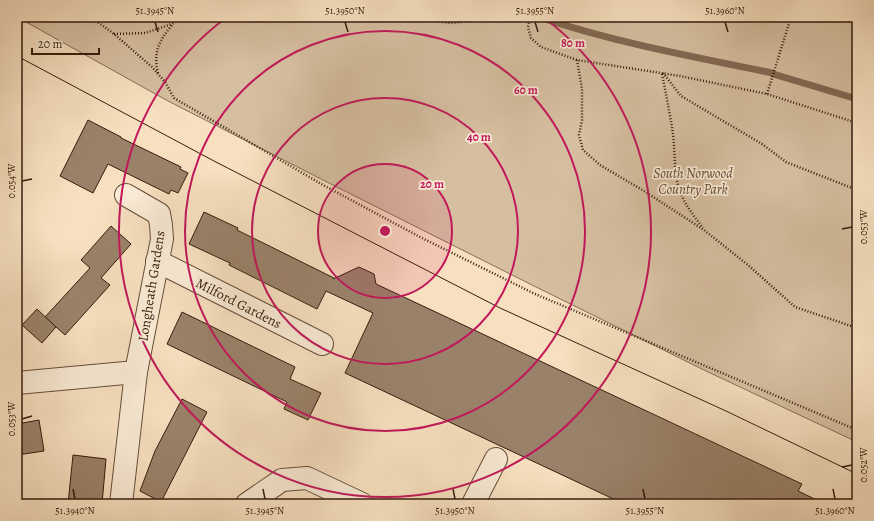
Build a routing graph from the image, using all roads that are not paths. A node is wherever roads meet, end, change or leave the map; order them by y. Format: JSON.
{"nodes":[{"id":1,"x":126,"y":195,"type":"dead end"},
{"id":2,"x":157,"y":261,"type":"junction"},
{"id":3,"x":322,"y":344,"type":"dead end"},
{"id":4,"x":136,"y":372,"type":"junction"},
{"id":5,"x":17,"y":383,"type":"edge"},
{"id":6,"x":496,"y":459,"type":"dead end"},
{"id":7,"x":121,"y":504,"type":"edge"},
{"id":8,"x":247,"y":504,"type":"edge"},
{"id":9,"x":362,"y":504,"type":"edge"},
{"id":10,"x":473,"y":504,"type":"edge"}],
"edges":[{"from":1,"to":2,"type":"street","name":"Longheath Gardens"},
{"from":2,"to":3,"type":"street","name":"Milford Gardens"},
{"from":2,"to":4,"type":"street","name":"Longheath Gardens"},
{"from":4,"to":5,"type":"street"},
{"from":4,"to":7,"type":"street","name":"Longheath Gardens"},
{"from":6,"to":10,"type":"street"},
{"from":8,"to":9,"type":"street"}]}
